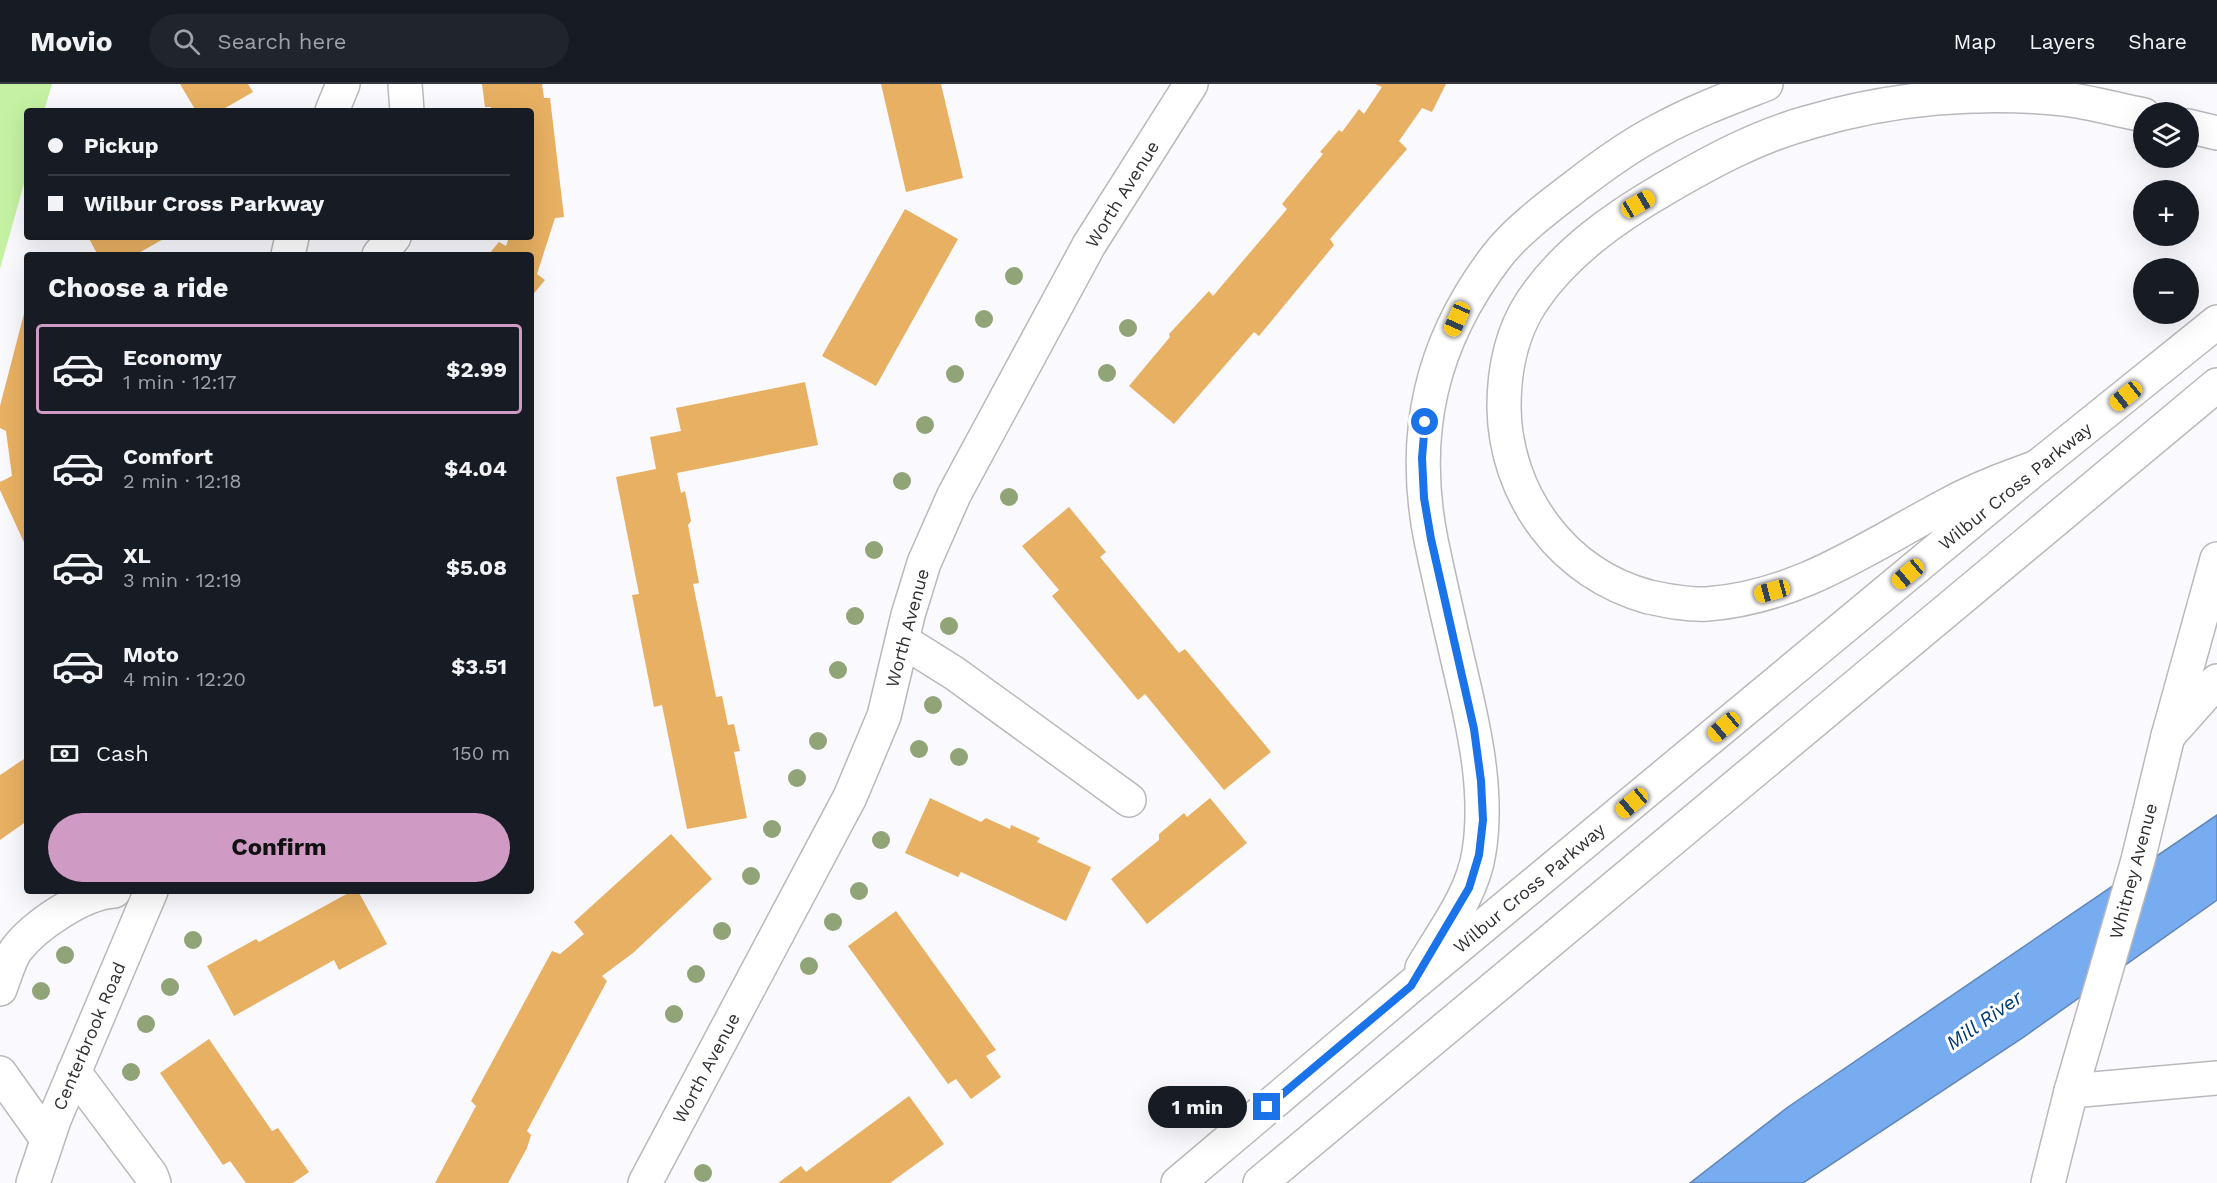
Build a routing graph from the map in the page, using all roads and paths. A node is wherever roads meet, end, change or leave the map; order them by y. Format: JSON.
{"nodes":[{"id":1,"x":343,"y":84,"type":"edge"},
{"id":2,"x":405,"y":84,"type":"edge"},
{"id":3,"x":1191,"y":84,"type":"edge"},
{"id":4,"x":1766,"y":84,"type":"edge"},
{"id":5,"x":333,"y":108,"type":"edge"},
{"id":6,"x":407,"y":108,"type":"edge"},
{"id":7,"x":2133,"y":113,"type":"edge"},
{"id":8,"x":2199,"y":129,"type":"edge"},
{"id":9,"x":2217,"y":133,"type":"edge"},
{"id":10,"x":392,"y":240,"type":"edge"},
{"id":11,"x":382,"y":252,"type":"edge"},
{"id":12,"x":2207,"y":330,"type":"edge"},
{"id":13,"x":2209,"y":392,"type":"edge"},
{"id":14,"x":2037,"y":467,"type":"junction"},
{"id":15,"x":2217,"y":559,"type":"edge"},
{"id":16,"x":903,"y":640,"type":"junction"},
{"id":17,"x":2217,"y":681,"type":"edge"},
{"id":18,"x":2168,"y":736,"type":"junction"},
{"id":19,"x":1129,"y":800,"type":"dead end"},
{"id":20,"x":98,"y":894,"type":"edge"},
{"id":21,"x":150,"y":894,"type":"edge"},
{"id":22,"x":1411,"y":986,"type":"junction"},
{"id":23,"x":0,"y":988,"type":"edge"},
{"id":24,"x":74,"y":1072,"type":"junction"},
{"id":25,"x":0,"y":1073,"type":"edge"},
{"id":26,"x":2217,"y":1078,"type":"edge"},
{"id":27,"x":2071,"y":1091,"type":"junction"},
{"id":28,"x":47,"y":1139,"type":"junction"},
{"id":29,"x":33,"y":1183,"type":"edge"},
{"id":30,"x":154,"y":1183,"type":"edge"},
{"id":31,"x":645,"y":1183,"type":"edge"},
{"id":32,"x":1178,"y":1183,"type":"edge"},
{"id":33,"x":1260,"y":1183,"type":"edge"},
{"id":34,"x":2048,"y":1183,"type":"edge"}],
"edges":[{"from":1,"to":5,"type":"main road"},
{"from":2,"to":6,"type":"main road"},
{"from":3,"to":16,"type":"main road","name":"Worth Avenue"},
{"from":4,"to":22,"type":"main road"},
{"from":7,"to":14,"type":"main road"},
{"from":8,"to":9,"type":"main road"},
{"from":10,"to":11,"type":"main road"},
{"from":12,"to":14,"type":"main road","name":"Wilbur Cross Parkway"},
{"from":13,"to":33,"type":"main road"},
{"from":14,"to":22,"type":"main road","name":"Wilbur Cross Parkway"},
{"from":15,"to":18,"type":"main road","name":"Whitney Avenue"},
{"from":16,"to":19,"type":"main road"},
{"from":16,"to":31,"type":"main road","name":"Worth Avenue"},
{"from":17,"to":18,"type":"main road"},
{"from":18,"to":27,"type":"main road","name":"Whitney Avenue"},
{"from":20,"to":23,"type":"main road"},
{"from":21,"to":24,"type":"main road","name":"Centerbrook Road"},
{"from":22,"to":32,"type":"main road","name":"Wilbur Cross Parkway"},
{"from":24,"to":28,"type":"main road","name":"Centerbrook Road"},
{"from":24,"to":30,"type":"main road"},
{"from":25,"to":28,"type":"main road"},
{"from":26,"to":27,"type":"main road"},
{"from":27,"to":34,"type":"main road","name":"Whitney Avenue"},
{"from":28,"to":29,"type":"main road","name":"Centerbrook Road"}]}
